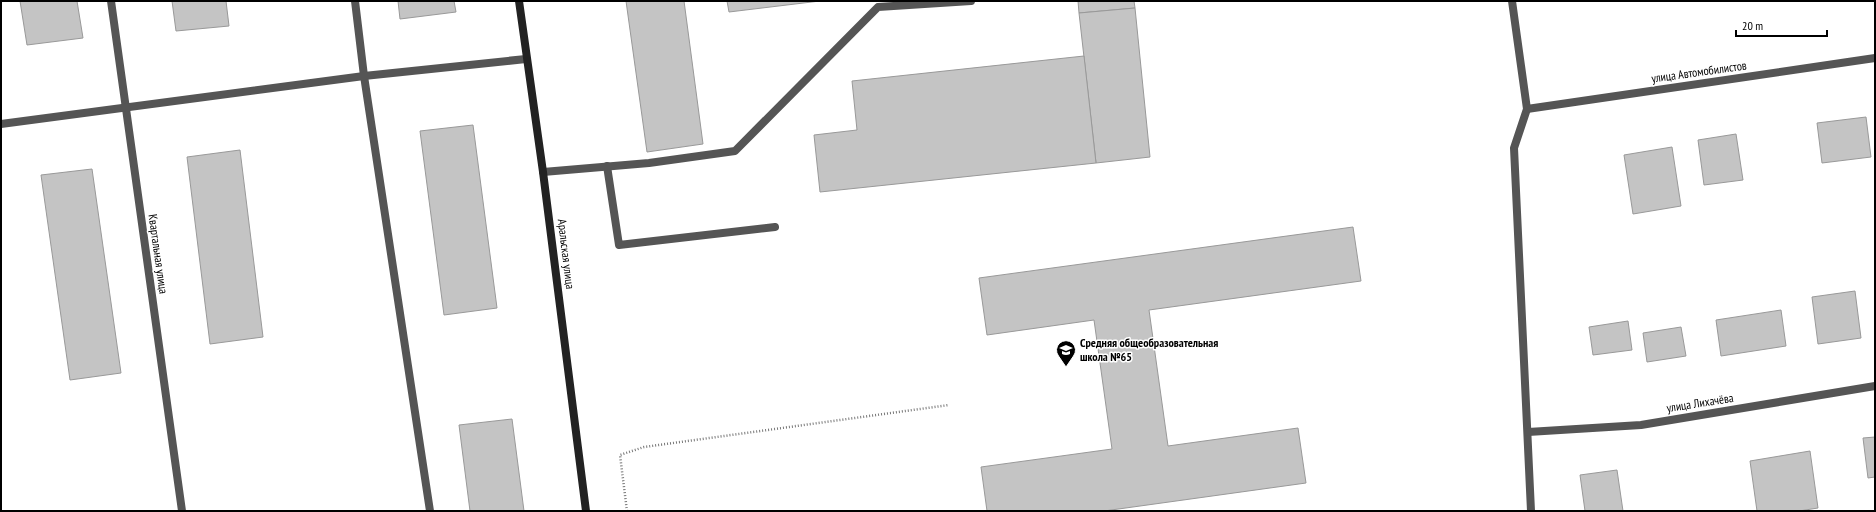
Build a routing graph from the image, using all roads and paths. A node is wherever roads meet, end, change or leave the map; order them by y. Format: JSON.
{"nodes":[{"id":1,"x":111,"y":1,"type":"edge"},
{"id":2,"x":355,"y":1,"type":"edge"},
{"id":3,"x":519,"y":1,"type":"edge"},
{"id":4,"x":971,"y":1,"type":"edge"},
{"id":5,"x":1512,"y":1,"type":"edge"},
{"id":6,"x":1875,"y":58,"type":"edge"},
{"id":7,"x":526,"y":59,"type":"junction"},
{"id":8,"x":364,"y":76,"type":"junction"},
{"id":9,"x":125,"y":108,"type":"junction"},
{"id":10,"x":1527,"y":109,"type":"junction"},
{"id":11,"x":1,"y":124,"type":"edge"},
{"id":12,"x":607,"y":166,"type":"junction"},
{"id":13,"x":543,"y":172,"type":"junction"},
{"id":14,"x":775,"y":228,"type":"dead end"},
{"id":15,"x":1875,"y":386,"type":"edge"},
{"id":16,"x":949,"y":405,"type":"dead end"},
{"id":17,"x":1528,"y":432,"type":"junction"},
{"id":18,"x":182,"y":511,"type":"edge"},
{"id":19,"x":430,"y":511,"type":"edge"},
{"id":20,"x":586,"y":511,"type":"edge"},
{"id":21,"x":627,"y":511,"type":"edge"},
{"id":22,"x":1531,"y":511,"type":"edge"}],
"edges":[{"from":1,"to":9,"type":"street","name":"Квартальная улица"},
{"from":2,"to":8,"type":"street"},
{"from":3,"to":7,"type":"street","name":"Аральская улица"},
{"from":4,"to":12,"type":"street"},
{"from":5,"to":10,"type":"street"},
{"from":6,"to":10,"type":"street","name":"улица Автомобилистов"},
{"from":7,"to":8,"type":"street"},
{"from":7,"to":13,"type":"street","name":"Аральская улица"},
{"from":8,"to":9,"type":"street"},
{"from":8,"to":19,"type":"street"},
{"from":9,"to":11,"type":"street"},
{"from":9,"to":18,"type":"street","name":"Квартальная улица"},
{"from":10,"to":17,"type":"street"},
{"from":12,"to":13,"type":"street"},
{"from":12,"to":14,"type":"street"},
{"from":13,"to":20,"type":"street","name":"Аральская улица"},
{"from":15,"to":17,"type":"street","name":"улица Лихачёва"},
{"from":16,"to":21,"type":"path"},
{"from":17,"to":22,"type":"street"}]}
